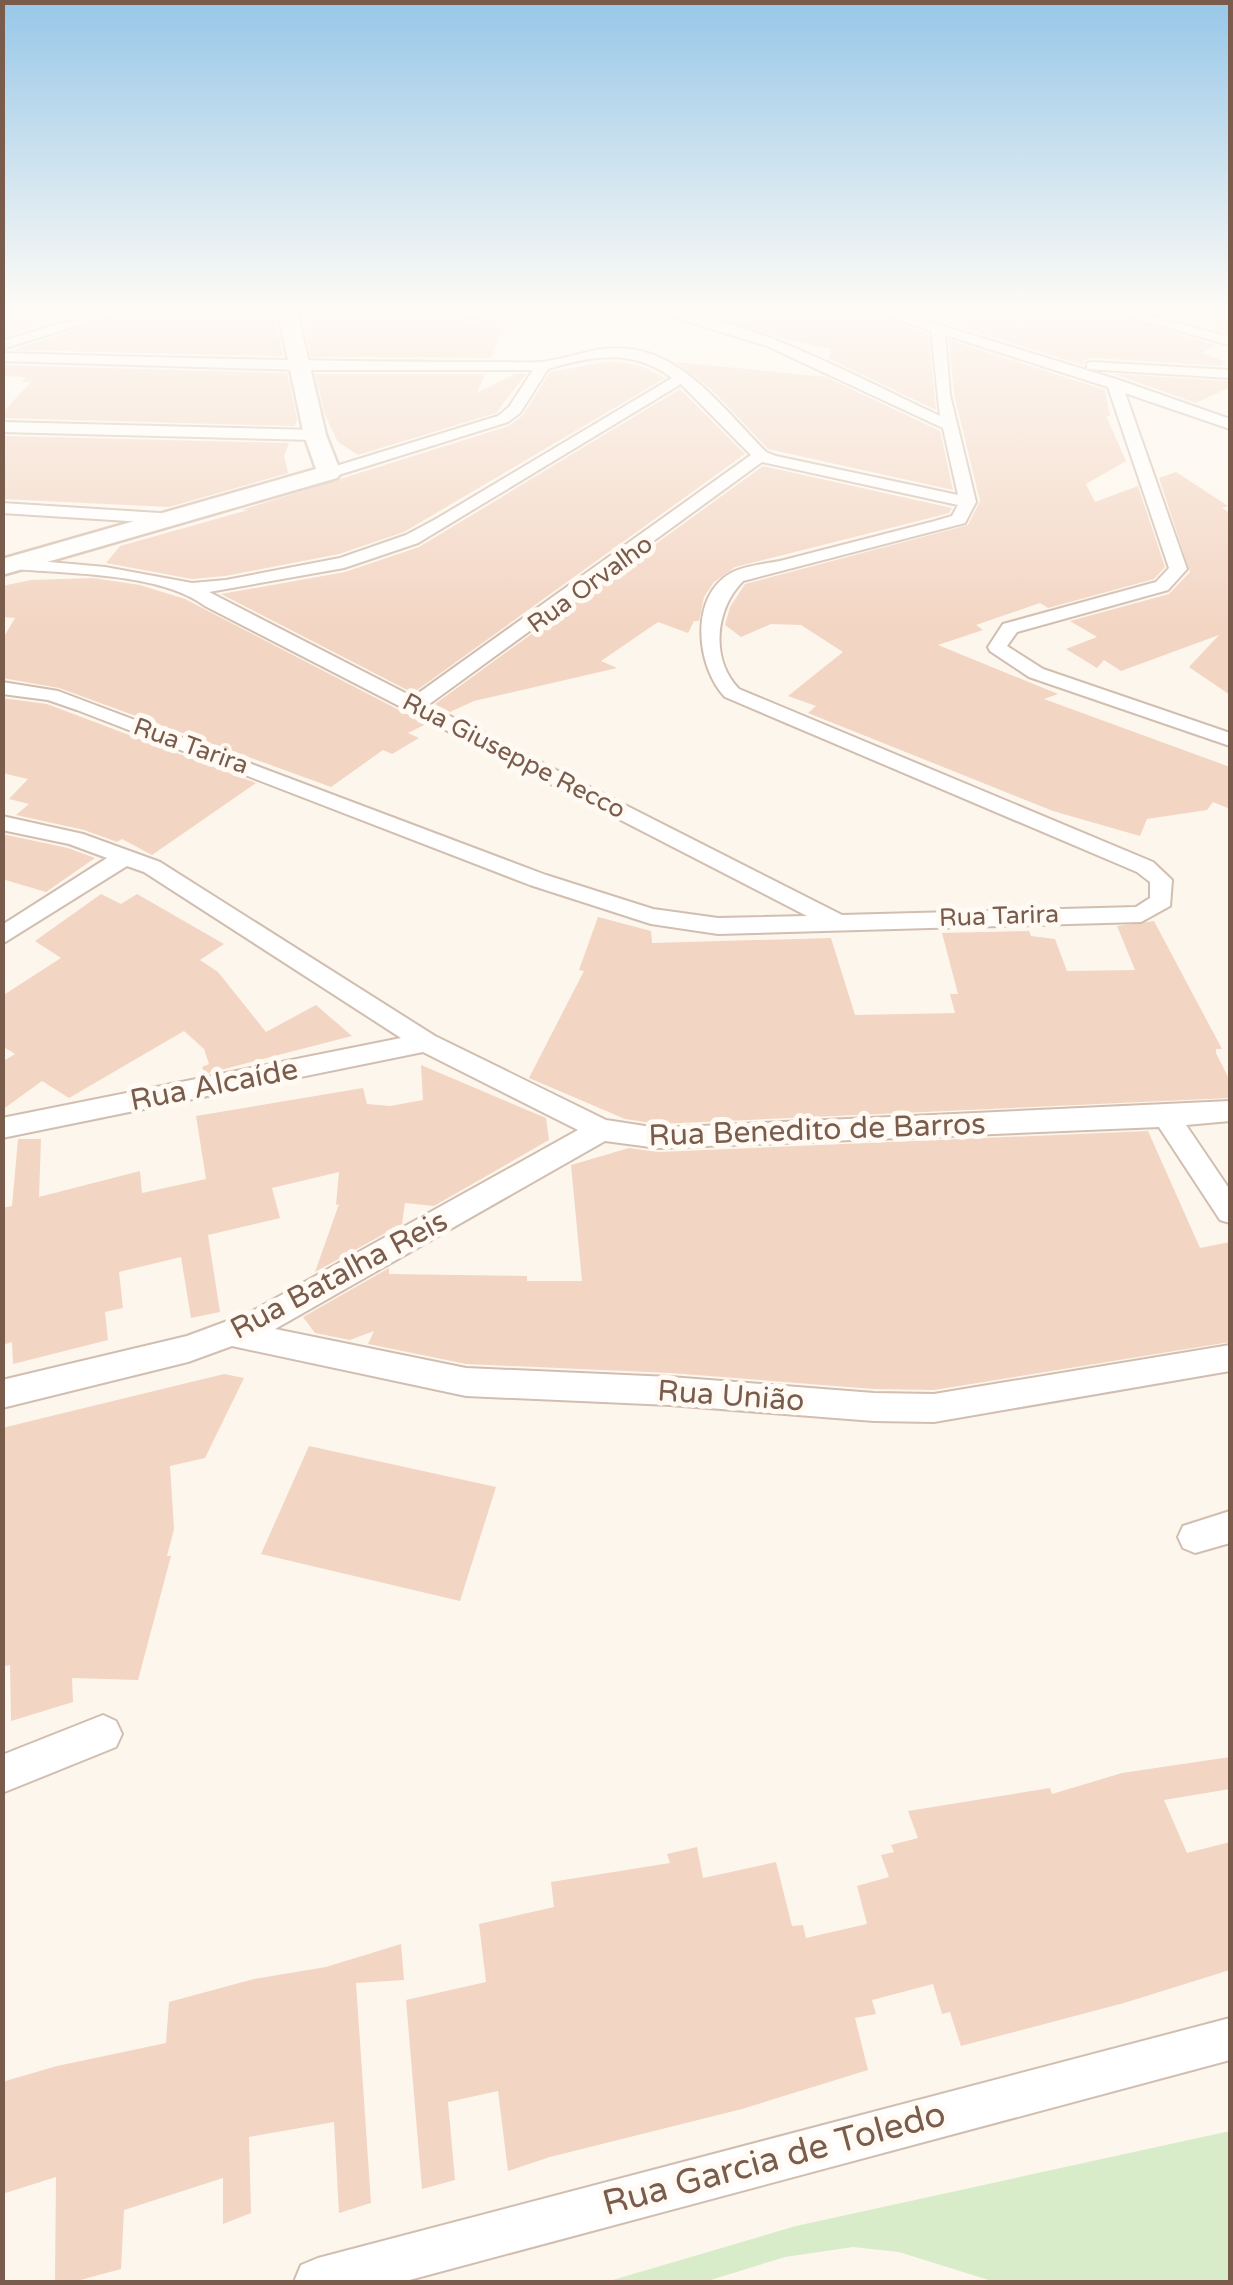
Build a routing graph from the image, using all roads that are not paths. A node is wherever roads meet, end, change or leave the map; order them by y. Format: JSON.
{"nodes":[{"id":1,"x":311,"y":415,"type":"edge"},
{"id":2,"x":509,"y":415,"type":"edge"},
{"id":3,"x":622,"y":415,"type":"edge"},
{"id":4,"x":719,"y":415,"type":"edge"},
{"id":5,"x":925,"y":415,"type":"edge"},
{"id":6,"x":945,"y":415,"type":"edge"},
{"id":7,"x":1125,"y":415,"type":"edge"},
{"id":8,"x":1203,"y":415,"type":"edge"},
{"id":9,"x":1230,"y":424,"type":"edge"},
{"id":10,"x":947,"y":425,"type":"junction"},
{"id":11,"x":2,"y":427,"type":"edge"},
{"id":12,"x":315,"y":435,"type":"junction"},
{"id":13,"x":760,"y":454,"type":"junction"},
{"id":14,"x":329,"y":473,"type":"junction"},
{"id":15,"x":968,"y":502,"type":"junction"},
{"id":16,"x":2,"y":508,"type":"edge"},
{"id":17,"x":175,"y":519,"type":"junction"},
{"id":18,"x":9,"y":566,"type":"edge"},
{"id":19,"x":192,"y":588,"type":"junction"},
{"id":20,"x":2,"y":688,"type":"edge"},
{"id":21,"x":415,"y":705,"type":"junction"},
{"id":22,"x":1230,"y":716,"type":"edge"},
{"id":23,"x":1195,"y":727,"type":"junction"},
{"id":24,"x":1230,"y":740,"type":"edge"},
{"id":25,"x":2,"y":824,"type":"edge"},
{"id":26,"x":125,"y":857,"type":"junction"},
{"id":27,"x":838,"y":922,"type":"junction"},
{"id":28,"x":2,"y":936,"type":"edge"},
{"id":29,"x":426,"y":1042,"type":"junction"},
{"id":30,"x":1230,"y":1111,"type":"edge"},
{"id":31,"x":1166,"y":1117,"type":"junction"},
{"id":32,"x":2,"y":1128,"type":"edge"},
{"id":33,"x":601,"y":1130,"type":"junction"},
{"id":34,"x":1230,"y":1212,"type":"edge"},
{"id":35,"x":233,"y":1333,"type":"junction"},
{"id":36,"x":1230,"y":1358,"type":"edge"},
{"id":37,"x":2,"y":1394,"type":"edge"},
{"id":38,"x":1230,"y":1527,"type":"edge"},
{"id":39,"x":1196,"y":1537,"type":"dead end"},
{"id":40,"x":103,"y":1734,"type":"dead end"},
{"id":41,"x":2,"y":1774,"type":"edge"},
{"id":42,"x":1230,"y":2039,"type":"edge"},
{"id":43,"x":318,"y":2282,"type":"edge"}],
"edges":[{"from":1,"to":12,"type":"street"},
{"from":2,"to":14,"type":"street"},
{"from":3,"to":19,"type":"street"},
{"from":4,"to":13,"type":"street"},
{"from":5,"to":10,"type":"street"},
{"from":6,"to":10,"type":"street"},
{"from":7,"to":23,"type":"street"},
{"from":8,"to":9,"type":"street"},
{"from":10,"to":15,"type":"street"},
{"from":11,"to":12,"type":"street"},
{"from":12,"to":14,"type":"street"},
{"from":13,"to":15,"type":"street"},
{"from":13,"to":21,"type":"street","name":"Rua Orvalho"},
{"from":14,"to":17,"type":"street"},
{"from":15,"to":27,"type":"street","name":"Rua Tarira"},
{"from":16,"to":17,"type":"street"},
{"from":17,"to":18,"type":"street"},
{"from":18,"to":19,"type":"street"},
{"from":19,"to":21,"type":"street","name":"Rua Giuseppe Recco"},
{"from":20,"to":27,"type":"street","name":"Rua Tarira"},
{"from":21,"to":27,"type":"street","name":"Rua Giuseppe Recco"},
{"from":22,"to":23,"type":"street"},
{"from":23,"to":24,"type":"street"},
{"from":25,"to":26,"type":"street","name":"Rua Benedito de Barros"},
{"from":26,"to":28,"type":"street"},
{"from":26,"to":29,"type":"street","name":"Rua Benedito de Barros"},
{"from":29,"to":32,"type":"street","name":"Rua Alcaíde"},
{"from":29,"to":33,"type":"street","name":"Rua Benedito de Barros"},
{"from":30,"to":31,"type":"street","name":"Rua Benedito de Barros"},
{"from":31,"to":33,"type":"street","name":"Rua Benedito de Barros"},
{"from":31,"to":34,"type":"street"},
{"from":33,"to":35,"type":"street","name":"Rua Batalha Reis"},
{"from":35,"to":36,"type":"street","name":"Rua União"},
{"from":35,"to":37,"type":"street","name":"Rua Batalha Reis"},
{"from":38,"to":39,"type":"street"},
{"from":40,"to":41,"type":"street"},
{"from":42,"to":43,"type":"street","name":"Rua Garcia de Toledo"}]}
